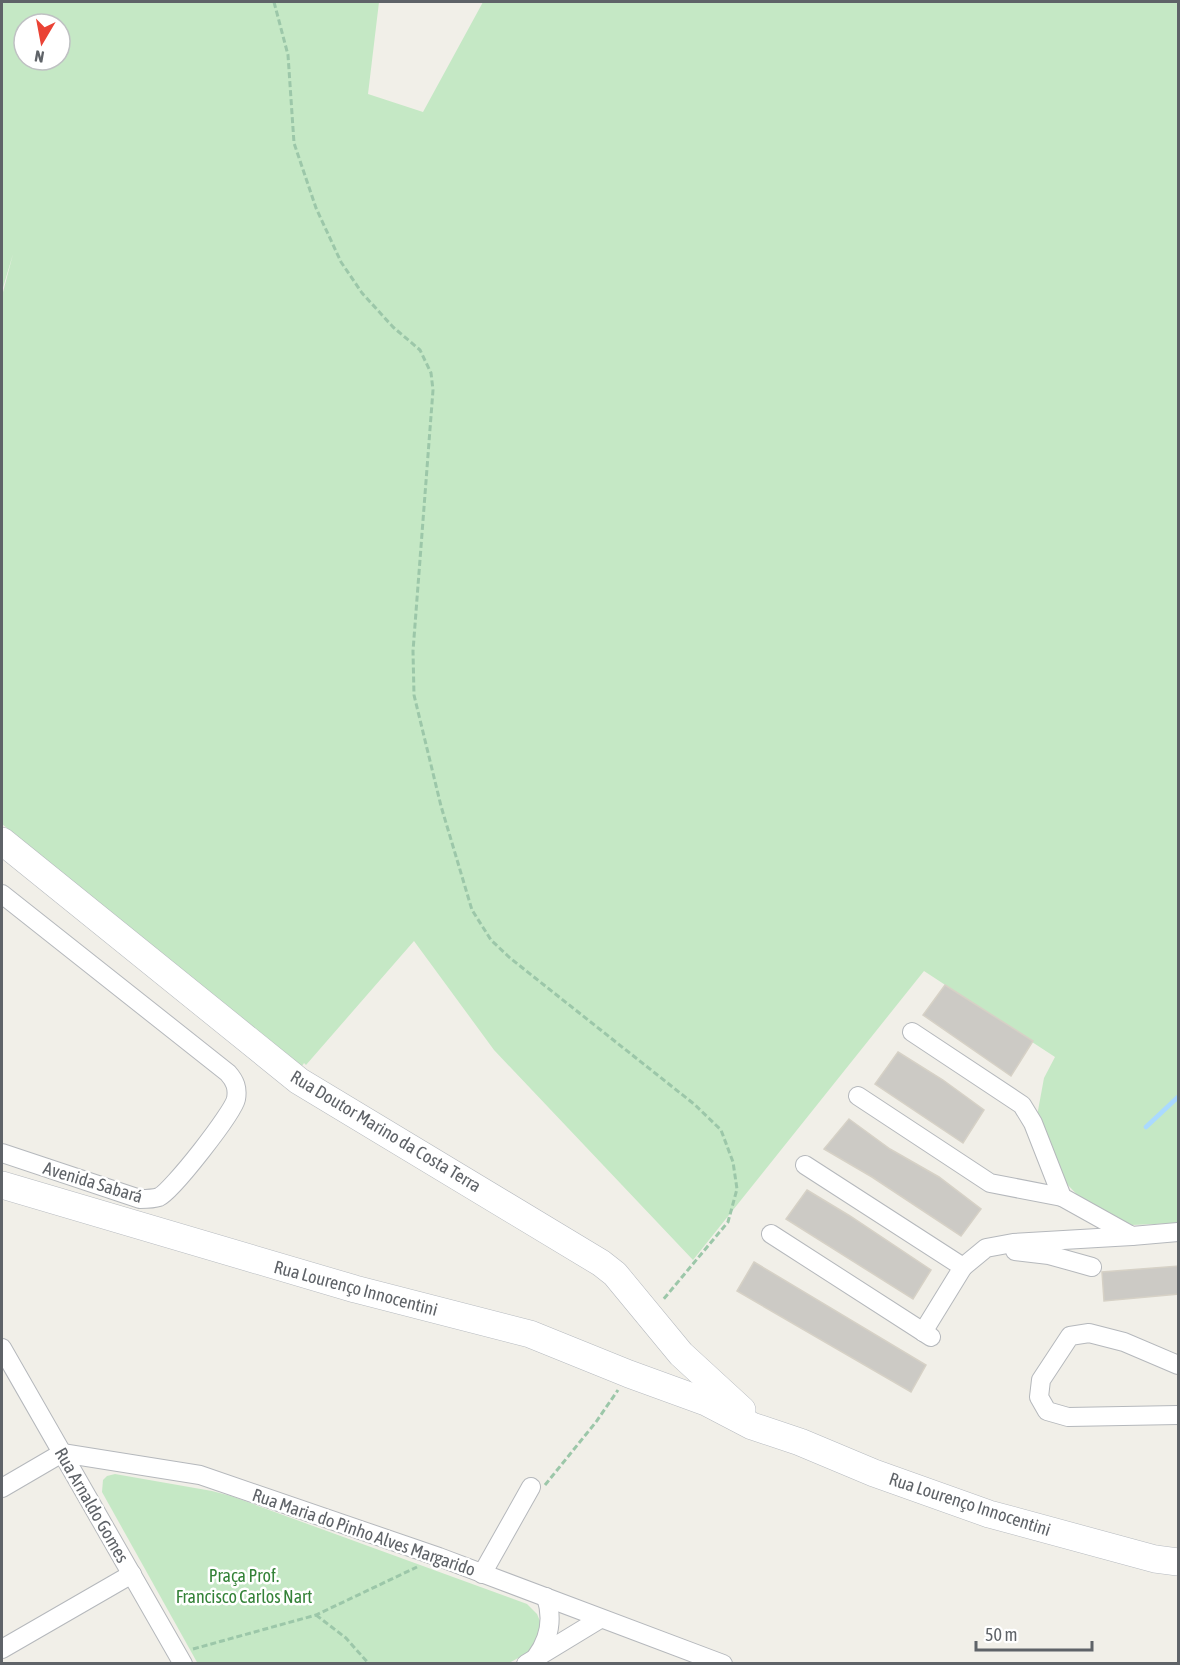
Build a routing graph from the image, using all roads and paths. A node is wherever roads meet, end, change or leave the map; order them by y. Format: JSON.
{"nodes":[{"id":1,"x":274,"y":2,"type":"edge"},
{"id":2,"x":2,"y":841,"type":"edge"},
{"id":3,"x":2,"y":894,"type":"edge"},
{"id":4,"x":912,"y":1032,"type":"dead end"},
{"id":5,"x":858,"y":1096,"type":"dead end"},
{"id":6,"x":2,"y":1153,"type":"edge"},
{"id":7,"x":805,"y":1165,"type":"dead end"},
{"id":8,"x":2,"y":1187,"type":"edge"},
{"id":9,"x":1062,"y":1197,"type":"junction"},
{"id":10,"x":1179,"y":1232,"type":"edge"},
{"id":11,"x":771,"y":1234,"type":"dead end"},
{"id":12,"x":1132,"y":1236,"type":"junction"},
{"id":13,"x":986,"y":1248,"type":"junction"},
{"id":14,"x":963,"y":1267,"type":"junction"},
{"id":15,"x":1092,"y":1267,"type":"dead end"},
{"id":16,"x":650,"y":1317,"type":"junction"},
{"id":17,"x":2,"y":1348,"type":"edge"},
{"id":18,"x":681,"y":1354,"type":"junction"},
{"id":19,"x":1179,"y":1365,"type":"edge"},
{"id":20,"x":629,"y":1374,"type":"junction"},
{"id":21,"x":706,"y":1402,"type":"junction"},
{"id":22,"x":743,"y":1411,"type":"junction"},
{"id":23,"x":1179,"y":1415,"type":"edge"},
{"id":24,"x":800,"y":1442,"type":"junction"},
{"id":25,"x":62,"y":1454,"type":"junction"},
{"id":26,"x":531,"y":1487,"type":"joint"},
{"id":27,"x":2,"y":1488,"type":"edge"},
{"id":28,"x":439,"y":1557,"type":"junction"},
{"id":29,"x":1179,"y":1562,"type":"edge"},
{"id":30,"x":132,"y":1574,"type":"junction"},
{"id":31,"x":482,"y":1574,"type":"junction"},
{"id":32,"x":546,"y":1597,"type":"junction"},
{"id":33,"x":316,"y":1615,"type":"junction"},
{"id":34,"x":600,"y":1618,"type":"junction"},
{"id":35,"x":2,"y":1649,"type":"edge"},
{"id":36,"x":696,"y":1657,"type":"edge"},
{"id":37,"x":180,"y":1658,"type":"edge"},
{"id":38,"x":531,"y":1661,"type":"edge"},
{"id":39,"x":369,"y":1664,"type":"edge"},
{"id":40,"x":723,"y":1664,"type":"edge"}],
"edges":[{"from":1,"to":16,"type":"path"},
{"from":2,"to":16,"type":"main road","name":"Rua Doutor Marino da Costa Terra"},
{"from":3,"to":6,"type":"street","name":"Avenida Sabará"},
{"from":4,"to":9,"type":"street"},
{"from":5,"to":9,"type":"street"},
{"from":7,"to":14,"type":"street"},
{"from":8,"to":20,"type":"main road","name":"Rua Lourenço Innocentini"},
{"from":9,"to":12,"type":"street"},
{"from":10,"to":12,"type":"street"},
{"from":11,"to":14,"type":"street"},
{"from":12,"to":13,"type":"street"},
{"from":13,"to":14,"type":"street"},
{"from":13,"to":15,"type":"street"},
{"from":16,"to":18,"type":"main road","name":"Rua Doutor Marino da Costa Terra"},
{"from":17,"to":25,"type":"street","name":"Rua Arnaldo Gomes"},
{"from":18,"to":21,"type":"main road","name":"Rua Doutor Marino da Costa Terra"},
{"from":18,"to":22,"type":"main road","name":"Rua Doutor Marino da Costa Terra"},
{"from":19,"to":23,"type":"street"},
{"from":20,"to":21,"type":"main road","name":"Rua Lourenço Innocentini"},
{"from":20,"to":26,"type":"path"},
{"from":21,"to":22,"type":"main road","name":"Rua Lourenço Innocentini"},
{"from":21,"to":24,"type":"main road","name":"Rua Lourenço Innocentini"},
{"from":22,"to":24,"type":"main road","name":"Rua Lourenço Innocentini"},
{"from":24,"to":29,"type":"main road","name":"Rua Lourenço Innocentini"},
{"from":25,"to":27,"type":"street"},
{"from":25,"to":28,"type":"street","name":"Rua Maria do Pinho Alves Margarido"},
{"from":25,"to":30,"type":"street","name":"Rua Arnaldo Gomes"},
{"from":26,"to":31,"type":"street"},
{"from":28,"to":31,"type":"street","name":"Rua Maria do Pinho Alves Margarido"},
{"from":28,"to":33,"type":"path"},
{"from":30,"to":35,"type":"street"},
{"from":30,"to":37,"type":"street","name":"Rua Arnaldo Gomes"},
{"from":31,"to":32,"type":"street","name":"Rua Maria do Pinho Alves Margarido"},
{"from":32,"to":34,"type":"street","name":"Rua Maria do Pinho Alves Margarido"},
{"from":32,"to":38,"type":"street"},
{"from":33,"to":37,"type":"path"},
{"from":33,"to":39,"type":"path"},
{"from":34,"to":36,"type":"street","name":"Rua Maria do Pinho Alves Margarido"},
{"from":34,"to":38,"type":"street"},
{"from":36,"to":40,"type":"street","name":"Rua Maria do Pinho Alves Margarido"}]}
